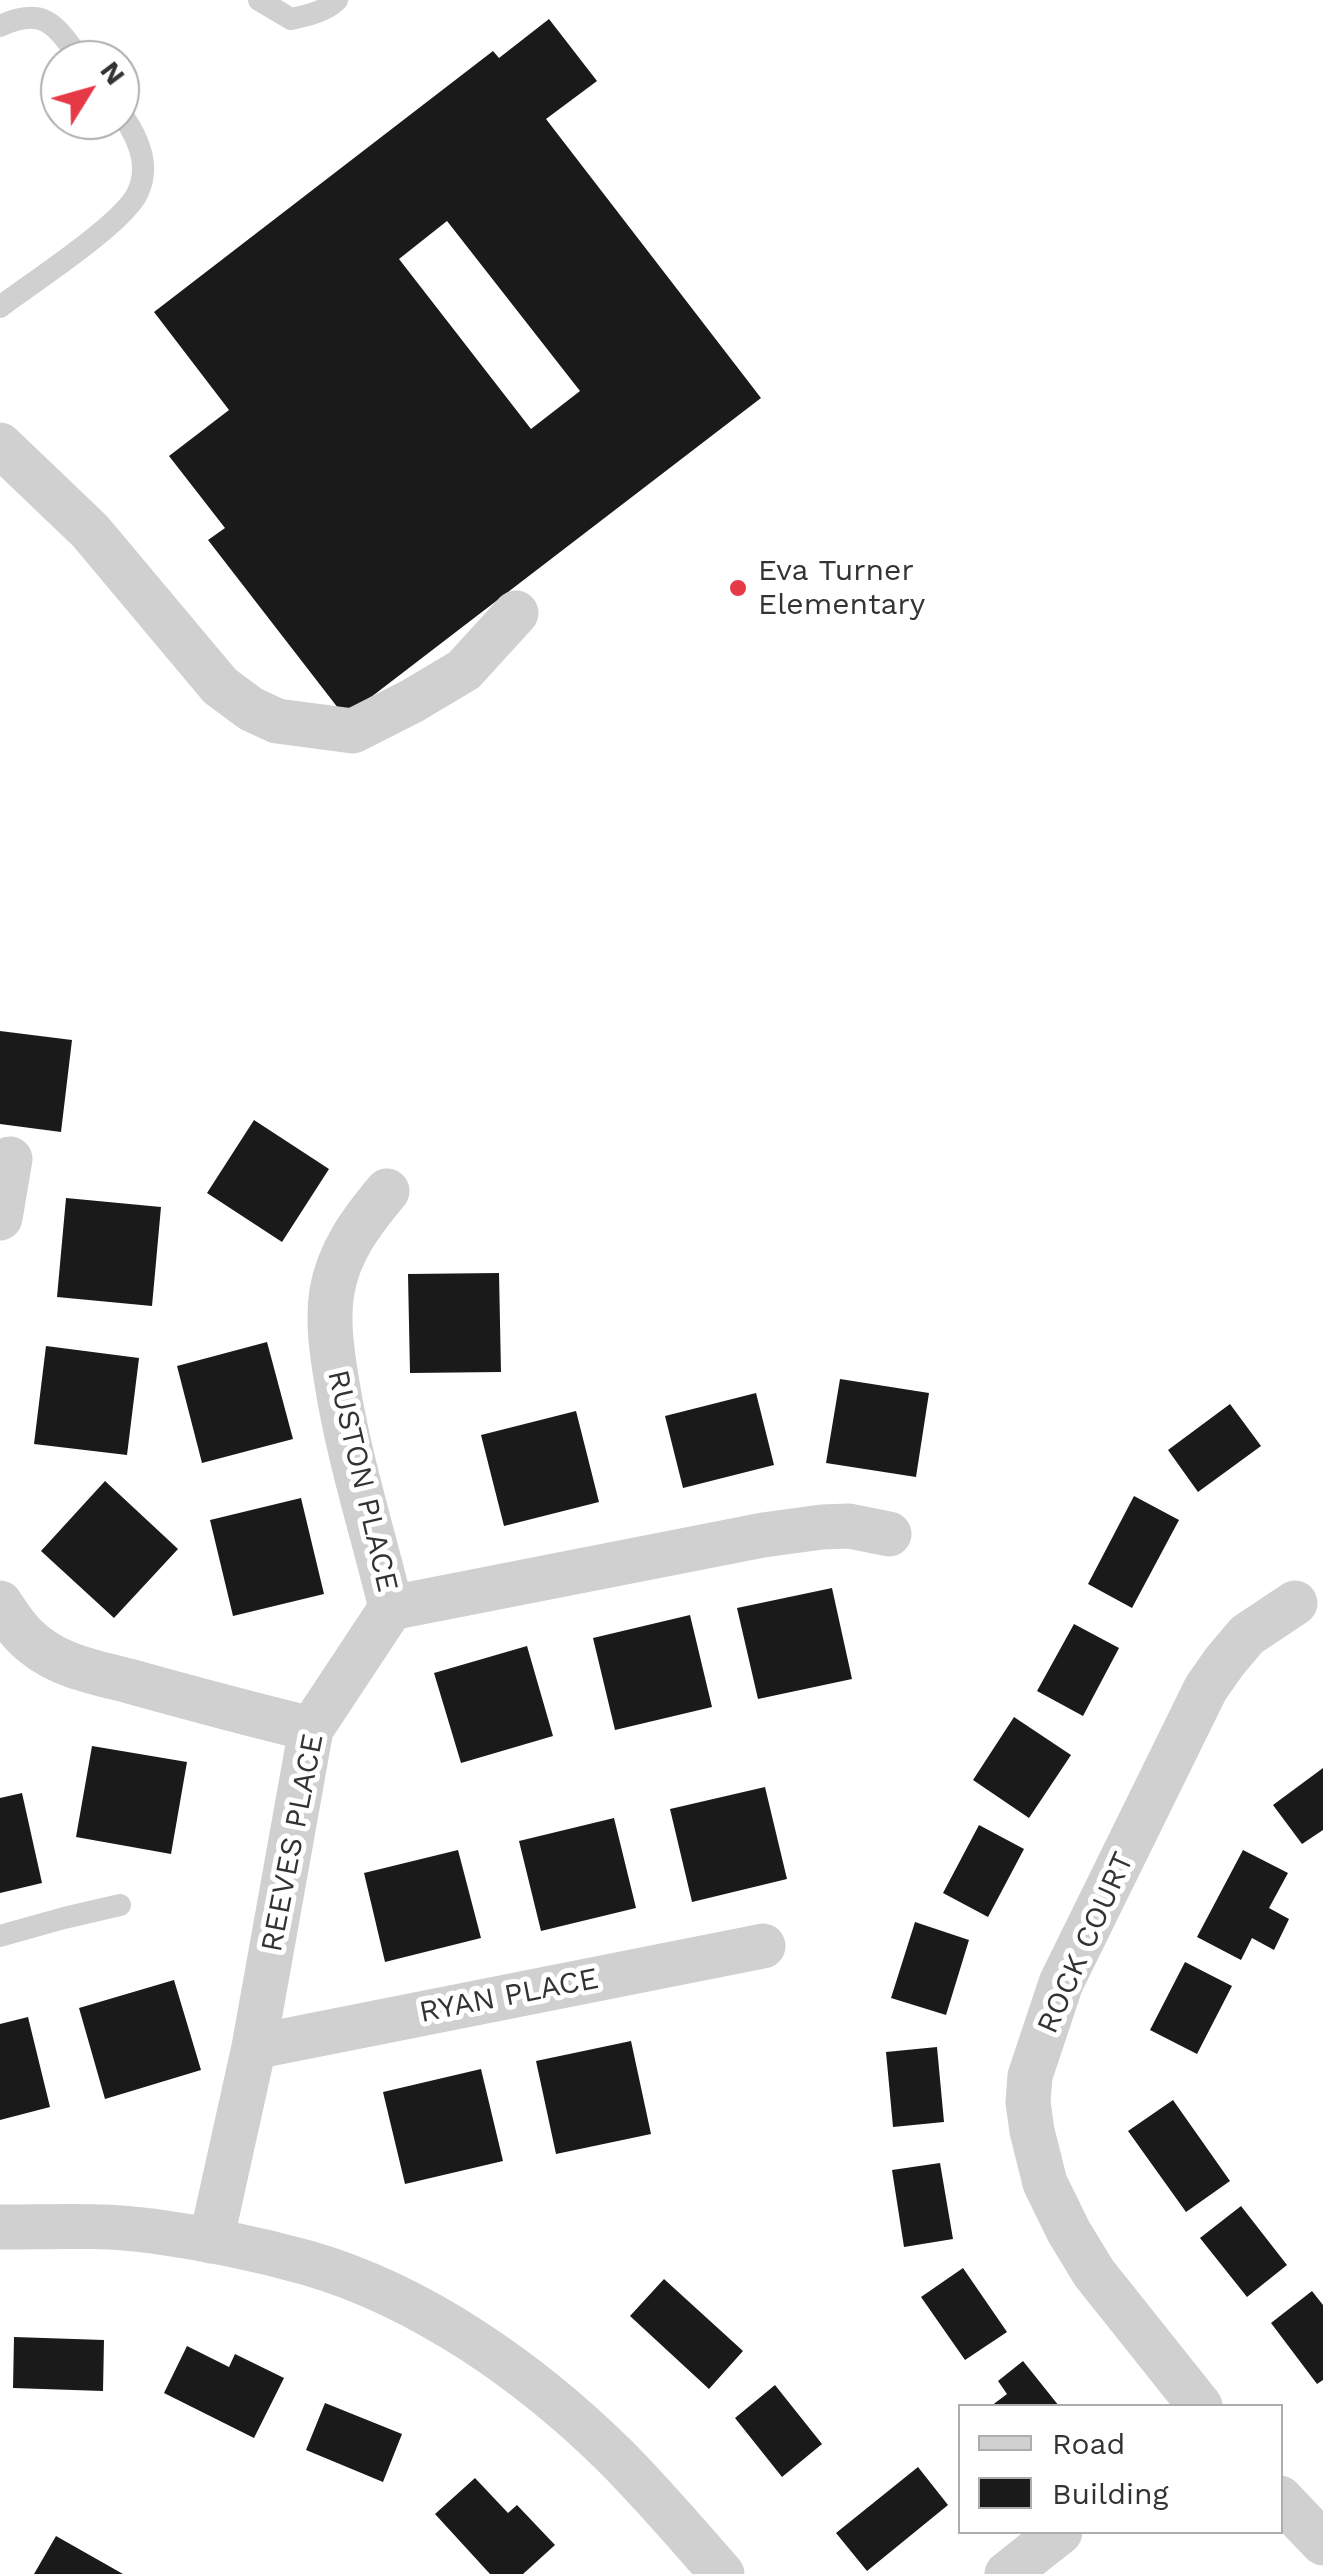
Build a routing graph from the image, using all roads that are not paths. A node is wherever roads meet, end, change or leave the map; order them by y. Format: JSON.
{"nodes":[{"id":1,"x":259,"y":0,"type":"edge"},
{"id":2,"x":337,"y":0,"type":"edge"},
{"id":3,"x":0,"y":26,"type":"edge"},
{"id":4,"x":65,"y":40,"type":"edge"},
{"id":5,"x":137,"y":140,"type":"edge"},
{"id":6,"x":0,"y":307,"type":"edge"},
{"id":7,"x":0,"y":445,"type":"edge"},
{"id":8,"x":516,"y":613,"type":"dead end"},
{"id":9,"x":10,"y":1159,"type":"dead end"},
{"id":10,"x":387,"y":1191,"type":"dead end"},
{"id":11,"x":0,"y":1218,"type":"edge"},
{"id":12,"x":889,"y":1534,"type":"dead end"},
{"id":13,"x":0,"y":1603,"type":"edge"},
{"id":14,"x":1294,"y":1603,"type":"dead end"},
{"id":15,"x":391,"y":1608,"type":"junction"},
{"id":16,"x":311,"y":1728,"type":"junction"},
{"id":17,"x":120,"y":1905,"type":"dead end"},
{"id":18,"x":0,"y":1936,"type":"edge"},
{"id":19,"x":763,"y":1946,"type":"dead end"},
{"id":20,"x":254,"y":2047,"type":"junction"},
{"id":21,"x":0,"y":2227,"type":"edge"},
{"id":22,"x":211,"y":2241,"type":"junction"},
{"id":23,"x":1198,"y":2404,"type":"edge"},
{"id":24,"x":1283,"y":2501,"type":"edge"},
{"id":25,"x":1057,"y":2534,"type":"edge"},
{"id":26,"x":1323,"y":2543,"type":"edge"},
{"id":27,"x":722,"y":2574,"type":"edge"},
{"id":28,"x":1007,"y":2574,"type":"edge"}],
"edges":[{"from":1,"to":2,"type":"lane"},
{"from":3,"to":4,"type":"lane"},
{"from":5,"to":6,"type":"lane"},
{"from":7,"to":8,"type":"street"},
{"from":9,"to":11,"type":"street"},
{"from":10,"to":15,"type":"street","name":"RUSTON PLACE"},
{"from":12,"to":15,"type":"street"},
{"from":13,"to":16,"type":"street"},
{"from":14,"to":23,"type":"street","name":"ROCK COURT"},
{"from":15,"to":16,"type":"street","name":"REEVES PLACE"},
{"from":16,"to":20,"type":"street","name":"REEVES PLACE"},
{"from":17,"to":18,"type":"lane"},
{"from":19,"to":20,"type":"street","name":"RYAN PLACE"},
{"from":20,"to":22,"type":"street","name":"REEVES PLACE"},
{"from":21,"to":22,"type":"street"},
{"from":22,"to":27,"type":"street"},
{"from":24,"to":26,"type":"street"},
{"from":25,"to":28,"type":"street"}]}
